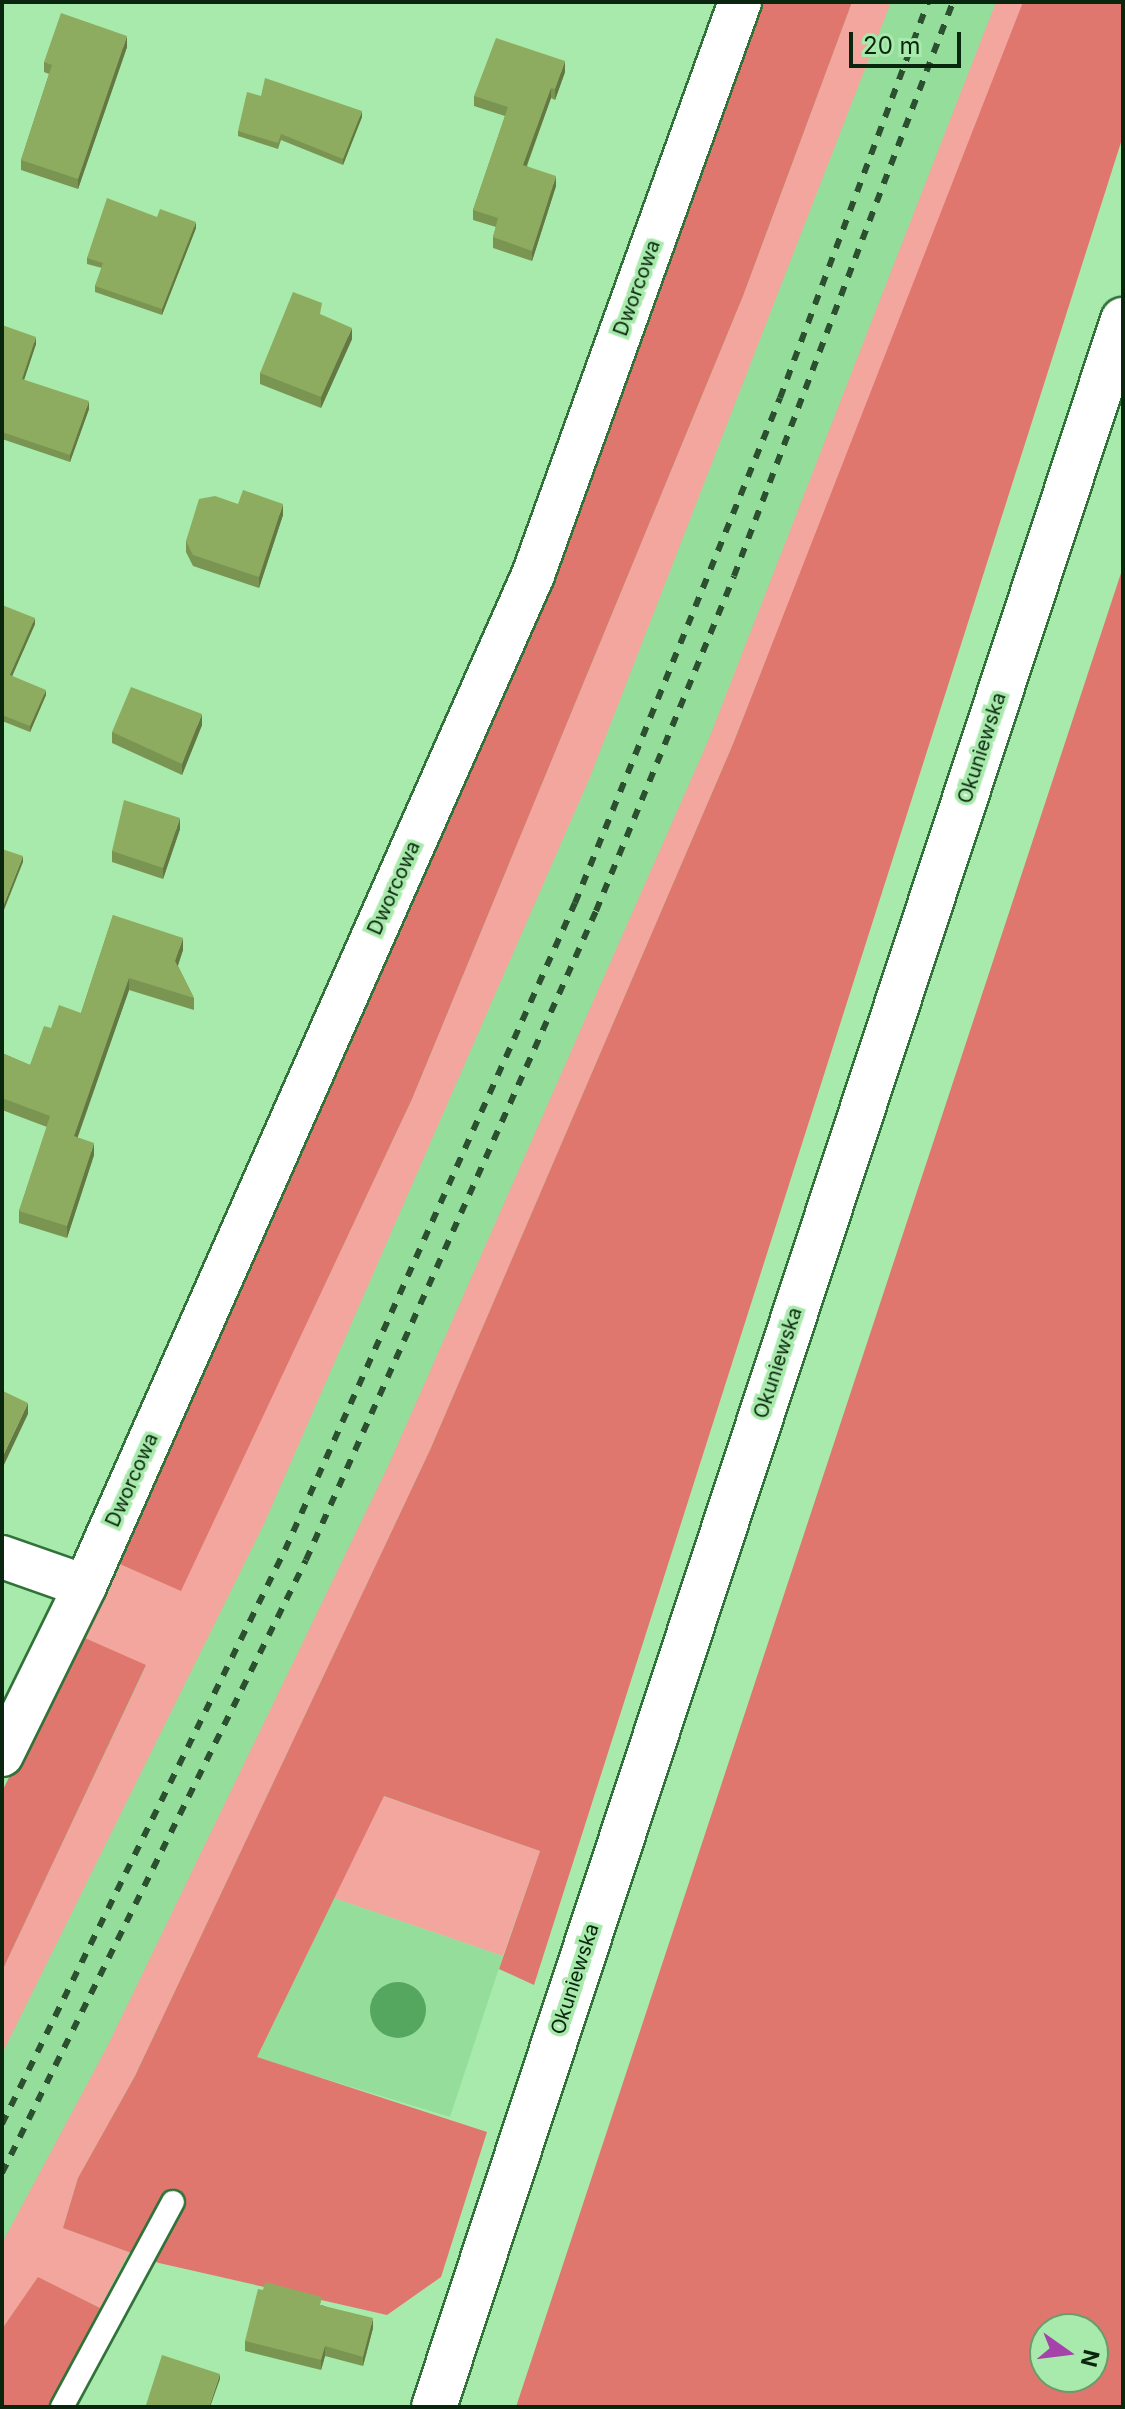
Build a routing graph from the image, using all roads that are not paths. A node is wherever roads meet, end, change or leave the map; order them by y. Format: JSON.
{"nodes":[{"id":1,"x":740,"y":2,"type":"edge"},
{"id":2,"x":1123,"y":320,"type":"edge"},
{"id":3,"x":2,"y":1557,"type":"edge"},
{"id":4,"x":85,"y":1586,"type":"junction"},
{"id":5,"x":2,"y":1755,"type":"edge"},
{"id":6,"x":173,"y":2202,"type":"dead end"},
{"id":7,"x":62,"y":2407,"type":"edge"},
{"id":8,"x":434,"y":2407,"type":"edge"}],
"edges":[{"from":1,"to":4,"type":"street","name":"Dworcowa"},
{"from":2,"to":8,"type":"main road","name":"Okuniewska"},
{"from":3,"to":4,"type":"street"},
{"from":4,"to":5,"type":"street","name":"Dworcowa"},
{"from":6,"to":7,"type":"lane"}]}
